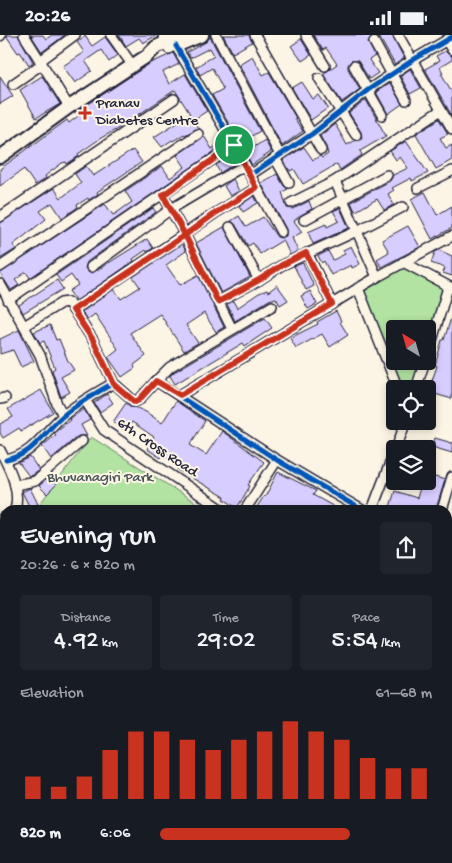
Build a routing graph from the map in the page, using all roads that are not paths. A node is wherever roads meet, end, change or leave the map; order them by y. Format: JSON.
{"nodes":[{"id":1,"x":24,"y":35,"type":"edge"},
{"id":2,"x":75,"y":35,"type":"edge"},
{"id":3,"x":111,"y":35,"type":"edge"},
{"id":4,"x":183,"y":35,"type":"edge"},
{"id":5,"x":202,"y":35,"type":"edge"},
{"id":6,"x":216,"y":35,"type":"edge"},
{"id":7,"x":255,"y":35,"type":"edge"},
{"id":8,"x":306,"y":35,"type":"edge"},
{"id":9,"x":398,"y":35,"type":"edge"},
{"id":10,"x":449,"y":39,"type":"edge"},
{"id":11,"x":374,"y":42,"type":"dead end"},
{"id":12,"x":168,"y":43,"type":"edge"},
{"id":13,"x":452,"y":50,"type":"edge"},
{"id":14,"x":413,"y":60,"type":"junction"},
{"id":15,"x":41,"y":63,"type":"junction"},
{"id":16,"x":133,"y":66,"type":"junction"},
{"id":17,"x":325,"y":66,"type":"dead end"},
{"id":18,"x":354,"y":66,"type":"dead end"},
{"id":19,"x":392,"y":74,"type":"junction"},
{"id":20,"x":320,"y":78,"type":"dead end"},
{"id":21,"x":14,"y":84,"type":"dead end"},
{"id":22,"x":368,"y":90,"type":"junction"},
{"id":23,"x":174,"y":99,"type":"dead end"},
{"id":24,"x":406,"y":100,"type":"dead end"},
{"id":25,"x":69,"y":107,"type":"junction"},
{"id":26,"x":340,"y":110,"type":"junction"},
{"id":27,"x":441,"y":111,"type":"junction"},
{"id":28,"x":382,"y":115,"type":"dead end"},
{"id":29,"x":452,"y":129,"type":"edge"},
{"id":30,"x":198,"y":133,"type":"dead end"},
{"id":31,"x":312,"y":134,"type":"junction"},
{"id":32,"x":356,"y":135,"type":"dead end"},
{"id":33,"x":234,"y":145,"type":"junction"},
{"id":34,"x":321,"y":150,"type":"dead end"},
{"id":35,"x":0,"y":157,"type":"edge"},
{"id":36,"x":277,"y":157,"type":"junction"},
{"id":37,"x":245,"y":165,"type":"junction"},
{"id":38,"x":452,"y":171,"type":"edge"},
{"id":39,"x":250,"y":175,"type":"junction"},
{"id":40,"x":387,"y":175,"type":"dead end"},
{"id":41,"x":335,"y":181,"type":"junction"},
{"id":42,"x":290,"y":183,"type":"dead end"},
{"id":43,"x":256,"y":188,"type":"junction"},
{"id":44,"x":418,"y":188,"type":"dead end"},
{"id":45,"x":163,"y":195,"type":"junction"},
{"id":46,"x":344,"y":199,"type":"junction"},
{"id":47,"x":291,"y":203,"type":"dead end"},
{"id":48,"x":404,"y":207,"type":"dead end"},
{"id":49,"x":171,"y":209,"type":"junction"},
{"id":50,"x":0,"y":217,"type":"edge"},
{"id":51,"x":304,"y":220,"type":"dead end"},
{"id":52,"x":230,"y":227,"type":"dead end"},
{"id":53,"x":357,"y":231,"type":"junction"},
{"id":54,"x":281,"y":232,"type":"dead end"},
{"id":55,"x":185,"y":235,"type":"junction"},
{"id":56,"x":452,"y":236,"type":"edge"},
{"id":57,"x":306,"y":253,"type":"junction"},
{"id":58,"x":403,"y":262,"type":"junction"},
{"id":59,"x":0,"y":267,"type":"edge"},
{"id":60,"x":91,"y":267,"type":"dead end"},
{"id":61,"x":377,"y":277,"type":"junction"},
{"id":62,"x":259,"y":280,"type":"junction"},
{"id":63,"x":0,"y":284,"type":"edge"},
{"id":64,"x":358,"y":288,"type":"junction"},
{"id":65,"x":450,"y":288,"type":"edge"},
{"id":66,"x":8,"y":300,"type":"junction"},
{"id":67,"x":218,"y":302,"type":"junction"},
{"id":68,"x":332,"y":304,"type":"junction"},
{"id":69,"x":272,"y":306,"type":"dead end"},
{"id":70,"x":73,"y":310,"type":"junction"},
{"id":71,"x":24,"y":325,"type":"junction"},
{"id":72,"x":232,"y":329,"type":"junction"},
{"id":73,"x":436,"y":330,"type":"edge"},
{"id":74,"x":394,"y":380,"type":"edge"},
{"id":75,"x":156,"y":381,"type":"junction"},
{"id":76,"x":114,"y":384,"type":"junction"},
{"id":77,"x":180,"y":395,"type":"junction"},
{"id":78,"x":85,"y":400,"type":"junction"},
{"id":79,"x":63,"y":415,"type":"junction"},
{"id":80,"x":82,"y":441,"type":"dead end"},
{"id":81,"x":0,"y":451,"type":"edge"},
{"id":82,"x":6,"y":460,"type":"junction"},
{"id":83,"x":277,"y":460,"type":"junction"},
{"id":84,"x":386,"y":473,"type":"edge"},
{"id":85,"x":452,"y":477,"type":"edge"},
{"id":86,"x":15,"y":485,"type":"junction"},
{"id":87,"x":16,"y":505,"type":"edge"},
{"id":88,"x":216,"y":505,"type":"edge"},
{"id":89,"x":248,"y":505,"type":"edge"},
{"id":90,"x":354,"y":505,"type":"edge"},
{"id":91,"x":374,"y":505,"type":"edge"},
{"id":92,"x":444,"y":505,"type":"edge"}],
"edges":[{"from":1,"to":15,"type":"street"},
{"from":2,"to":15,"type":"street"},
{"from":3,"to":16,"type":"street"},
{"from":4,"to":12,"type":"main road"},
{"from":5,"to":12,"type":"main road"},
{"from":6,"to":36,"type":"street"},
{"from":7,"to":31,"type":"street"},
{"from":8,"to":17,"type":"street"},
{"from":9,"to":14,"type":"street"},
{"from":10,"to":13,"type":"street"},
{"from":10,"to":14,"type":"street"},
{"from":11,"to":19,"type":"street"},
{"from":12,"to":16,"type":"main road"},
{"from":12,"to":33,"type":"street"},
{"from":14,"to":19,"type":"street"},
{"from":14,"to":27,"type":"street"},
{"from":15,"to":21,"type":"street"},
{"from":15,"to":25,"type":"street"},
{"from":16,"to":25,"type":"main road"},
{"from":18,"to":22,"type":"street"},
{"from":19,"to":22,"type":"street"},
{"from":19,"to":24,"type":"street"},
{"from":20,"to":26,"type":"street"},
{"from":22,"to":26,"type":"street"},
{"from":22,"to":28,"type":"street"},
{"from":23,"to":50,"type":"street"},
{"from":25,"to":35,"type":"main road"},
{"from":26,"to":31,"type":"street"},
{"from":26,"to":32,"type":"street"},
{"from":27,"to":29,"type":"street"},
{"from":27,"to":41,"type":"street"},
{"from":30,"to":59,"type":"street"},
{"from":31,"to":34,"type":"street"},
{"from":31,"to":36,"type":"street"},
{"from":33,"to":37,"type":"street"},
{"from":33,"to":45,"type":"street"},
{"from":36,"to":39,"type":"street"},
{"from":36,"to":42,"type":"street"},
{"from":37,"to":39,"type":"street"},
{"from":37,"to":49,"type":"street"},
{"from":38,"to":44,"type":"street"},
{"from":39,"to":43,"type":"street"},
{"from":40,"to":46,"type":"street"},
{"from":41,"to":46,"type":"street"},
{"from":41,"to":47,"type":"street"},
{"from":43,"to":54,"type":"street"},
{"from":43,"to":55,"type":"street"},
{"from":45,"to":49,"type":"street"},
{"from":45,"to":66,"type":"street"},
{"from":46,"to":51,"type":"street"},
{"from":46,"to":53,"type":"street"},
{"from":48,"to":53,"type":"street"},
{"from":49,"to":55,"type":"street"},
{"from":49,"to":60,"type":"street"},
{"from":52,"to":62,"type":"street"},
{"from":53,"to":57,"type":"street"},
{"from":53,"to":61,"type":"street"},
{"from":55,"to":67,"type":"street"},
{"from":55,"to":70,"type":"street"},
{"from":56,"to":58,"type":"street"},
{"from":57,"to":62,"type":"street"},
{"from":57,"to":68,"type":"street"},
{"from":58,"to":61,"type":"street"},
{"from":58,"to":65,"type":"street"},
{"from":61,"to":64,"type":"street"},
{"from":62,"to":67,"type":"street"},
{"from":63,"to":66,"type":"street"},
{"from":64,"to":68,"type":"street"},
{"from":64,"to":74,"type":"street"},
{"from":65,"to":73,"type":"street"},
{"from":66,"to":71,"type":"street"},
{"from":67,"to":72,"type":"street"},
{"from":68,"to":77,"type":"street"},
{"from":69,"to":72,"type":"street"},
{"from":70,"to":71,"type":"street"},
{"from":70,"to":76,"type":"street"},
{"from":71,"to":79,"type":"street"},
{"from":72,"to":75,"type":"street"},
{"from":75,"to":76,"type":"street"},
{"from":75,"to":77,"type":"street"},
{"from":76,"to":78,"type":"street"},
{"from":77,"to":83,"type":"street"},
{"from":78,"to":79,"type":"street"},
{"from":78,"to":88,"type":"street","name":"6th Cross Road"},
{"from":79,"to":82,"type":"street"},
{"from":80,"to":86,"type":"street"},
{"from":81,"to":82,"type":"street"},
{"from":82,"to":86,"type":"street"},
{"from":83,"to":89,"type":"street"},
{"from":83,"to":90,"type":"street"},
{"from":84,"to":91,"type":"street"},
{"from":85,"to":92,"type":"street"},
{"from":86,"to":87,"type":"street"}]}
